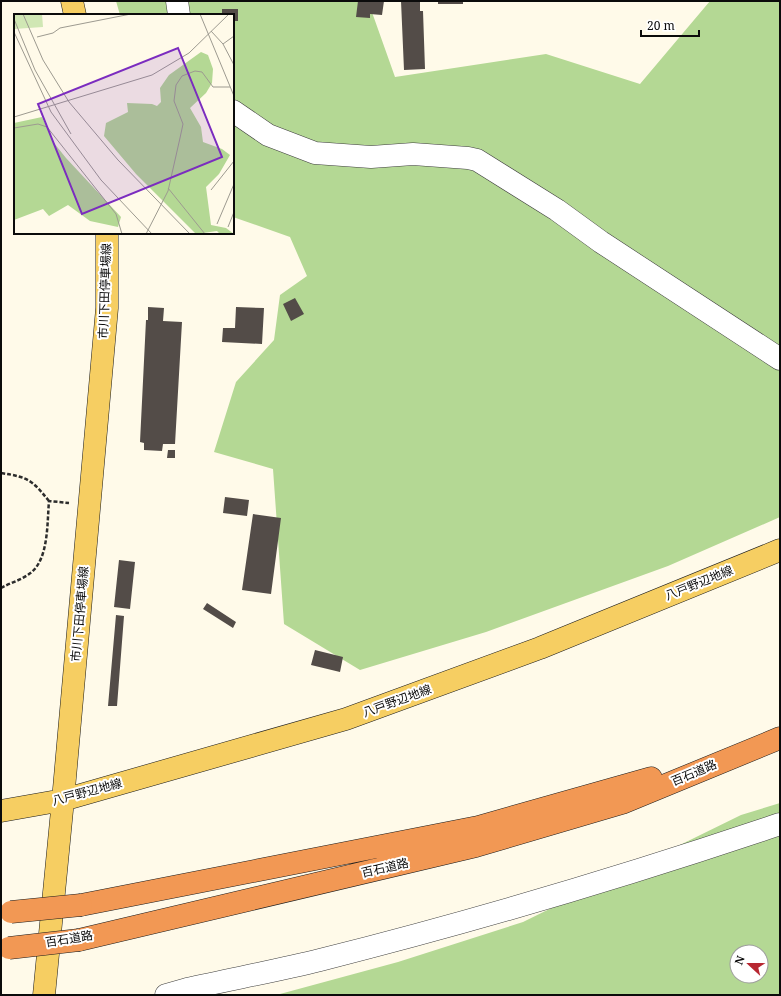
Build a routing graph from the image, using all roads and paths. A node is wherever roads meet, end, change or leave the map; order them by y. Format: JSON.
{"nodes":[{"id":1,"x":72,"y":1,"type":"edge"},
{"id":2,"x":177,"y":1,"type":"edge"},
{"id":3,"x":75,"y":14,"type":"edge"},
{"id":4,"x":179,"y":14,"type":"edge"},
{"id":5,"x":234,"y":112,"type":"edge"},
{"id":6,"x":107,"y":234,"type":"edge"},
{"id":7,"x":780,"y":359,"type":"edge"},
{"id":8,"x":1,"y":473,"type":"edge"},
{"id":9,"x":49,"y":501,"type":"junction"},
{"id":10,"x":89,"y":506,"type":"junction"},
{"id":11,"x":780,"y":550,"type":"edge"},
{"id":12,"x":1,"y":588,"type":"edge"},
{"id":13,"x":780,"y":738,"type":"edge"},
{"id":14,"x":757,"y":747,"type":"junction"},
{"id":15,"x":63,"y":800,"type":"junction"},
{"id":16,"x":1,"y":811,"type":"edge"},
{"id":17,"x":780,"y":824,"type":"edge"},
{"id":18,"x":6,"y":913,"type":"edge"},
{"id":19,"x":5,"y":948,"type":"edge"},
{"id":20,"x":44,"y":995,"type":"edge"},
{"id":21,"x":166,"y":995,"type":"edge"}],
"edges":[{"from":1,"to":3,"type":"main road"},
{"from":2,"to":4,"type":"street"},
{"from":5,"to":7,"type":"street"},
{"from":6,"to":10,"type":"main road","name":"市川下田停車場線"},
{"from":8,"to":9,"type":"path"},
{"from":9,"to":10,"type":"path"},
{"from":9,"to":12,"type":"path"},
{"from":10,"to":15,"type":"main road","name":"市川下田停車場線"},
{"from":11,"to":15,"type":"main road","name":"八戸野辺地線"},
{"from":13,"to":14,"type":"highway","name":"百石道路"},
{"from":14,"to":18,"type":"highway","name":"百石道路","bridge":true},
{"from":14,"to":19,"type":"highway","name":"百石道路","bridge":true},
{"from":15,"to":16,"type":"main road","name":"八戸野辺地線"},
{"from":15,"to":20,"type":"main road","name":"市川下田停車場線"},
{"from":17,"to":21,"type":"street"}]}
